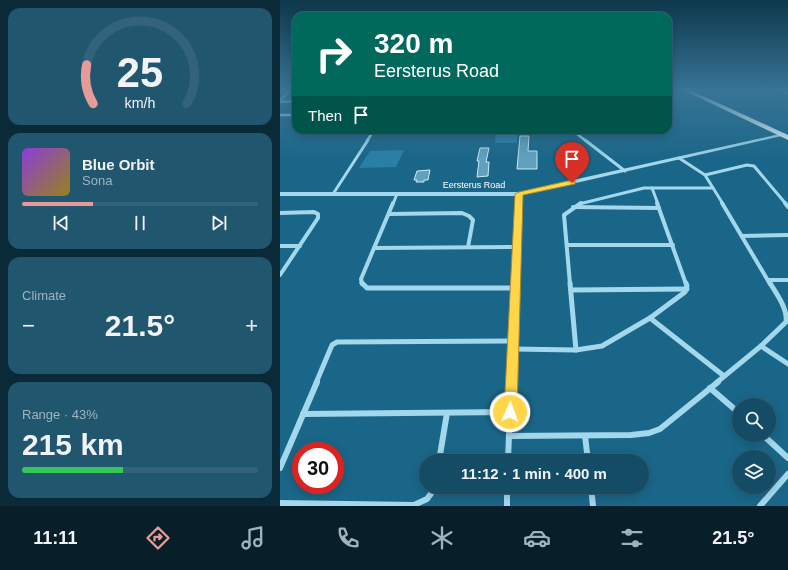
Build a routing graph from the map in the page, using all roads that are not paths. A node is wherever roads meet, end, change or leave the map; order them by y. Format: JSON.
{"nodes":[{"id":1,"x":737,"y":114,"type":"edge"},
{"id":2,"x":747,"y":114,"type":"edge"},
{"id":3,"x":280,"y":115,"type":"edge"},
{"id":4,"x":292,"y":115,"type":"edge"},
{"id":5,"x":371,"y":134,"type":"edge"},
{"id":6,"x":577,"y":134,"type":"edge"},
{"id":7,"x":785,"y":136,"type":"edge"},
{"id":8,"x":680,"y":158,"type":"junction"},
{"id":9,"x":625,"y":171,"type":"junction"},
{"id":10,"x":705,"y":175,"type":"junction"},
{"id":11,"x":652,"y":188,"type":"junction"},
{"id":12,"x":713,"y":188,"type":"junction"},
{"id":13,"x":280,"y":194,"type":"edge"},
{"id":14,"x":332,"y":194,"type":"junction"},
{"id":15,"x":397,"y":194,"type":"junction"},
{"id":16,"x":519,"y":194,"type":"junction"},
{"id":17,"x":788,"y":207,"type":"edge"},
{"id":18,"x":572,"y":208,"type":"junction"},
{"id":19,"x":659,"y":208,"type":"junction"},
{"id":20,"x":280,"y":213,"type":"edge"},
{"id":21,"x":389,"y":214,"type":"junction"},
{"id":22,"x":788,"y":235,"type":"edge"},
{"id":23,"x":742,"y":236,"type":"junction"},
{"id":24,"x":567,"y":245,"type":"junction"},
{"id":25,"x":673,"y":245,"type":"junction"},
{"id":26,"x":280,"y":246,"type":"edge"},
{"id":27,"x":300,"y":246,"type":"junction"},
{"id":28,"x":468,"y":247,"type":"junction"},
{"id":29,"x":517,"y":247,"type":"junction"},
{"id":30,"x":374,"y":248,"type":"junction"},
{"id":31,"x":280,"y":275,"type":"edge"},
{"id":32,"x":768,"y":280,"type":"junction"},
{"id":33,"x":788,"y":280,"type":"edge"},
{"id":34,"x":515,"y":288,"type":"junction"},
{"id":35,"x":570,"y":290,"type":"junction"},
{"id":36,"x":687,"y":290,"type":"junction"},
{"id":37,"x":650,"y":318,"type":"junction"},
{"id":38,"x":513,"y":341,"type":"junction"},
{"id":39,"x":761,"y":346,"type":"junction"},
{"id":40,"x":513,"y":350,"type":"junction"},
{"id":41,"x":576,"y":350,"type":"junction"},
{"id":42,"x":788,"y":364,"type":"edge"},
{"id":43,"x":724,"y":376,"type":"junction"},
{"id":44,"x":710,"y":388,"type":"junction"},
{"id":45,"x":732,"y":408,"type":"edge"},
{"id":46,"x":510,"y":412,"type":"junction"},
{"id":47,"x":447,"y":413,"type":"junction"},
{"id":48,"x":303,"y":414,"type":"junction"},
{"id":49,"x":509,"y":436,"type":"junction"},
{"id":50,"x":586,"y":436,"type":"junction"},
{"id":51,"x":771,"y":442,"type":"edge"},
{"id":52,"x":440,"y":454,"type":"edge"},
{"id":53,"x":508,"y":454,"type":"edge"},
{"id":54,"x":587,"y":454,"type":"edge"},
{"id":55,"x":788,"y":458,"type":"edge"},
{"id":56,"x":280,"y":468,"type":"edge"},
{"id":57,"x":788,"y":474,"type":"edge"},
{"id":58,"x":431,"y":494,"type":"edge"},
{"id":59,"x":507,"y":494,"type":"edge"},
{"id":60,"x":592,"y":494,"type":"edge"},
{"id":61,"x":280,"y":503,"type":"edge"},
{"id":62,"x":347,"y":505,"type":"edge"},
{"id":63,"x":507,"y":506,"type":"edge"},
{"id":64,"x":593,"y":506,"type":"edge"},
{"id":65,"x":760,"y":506,"type":"edge"}],
"edges":[{"from":1,"to":7,"type":"main road"},
{"from":2,"to":7,"type":"main road"},
{"from":3,"to":4,"type":"street"},
{"from":5,"to":14,"type":"street"},
{"from":6,"to":9,"type":"street"},
{"from":7,"to":8,"type":"street","name":"Eersterus Road"},
{"from":8,"to":9,"type":"street","name":"Eersterus Road"},
{"from":8,"to":10,"type":"street"},
{"from":9,"to":16,"type":"street","name":"Eersterus Road"},
{"from":10,"to":12,"type":"street"},
{"from":10,"to":17,"type":"street"},
{"from":11,"to":12,"type":"street"},
{"from":11,"to":18,"type":"street"},
{"from":11,"to":19,"type":"street"},
{"from":12,"to":23,"type":"street"},
{"from":13,"to":14,"type":"street","name":"Eersterus Road"},
{"from":14,"to":15,"type":"street","name":"Eersterus Road"},
{"from":15,"to":16,"type":"street","name":"Eersterus Road"},
{"from":15,"to":21,"type":"street"},
{"from":16,"to":29,"type":"street"},
{"from":18,"to":19,"type":"street"},
{"from":18,"to":24,"type":"street"},
{"from":19,"to":25,"type":"street"},
{"from":20,"to":27,"type":"street"},
{"from":21,"to":28,"type":"street"},
{"from":21,"to":30,"type":"street"},
{"from":22,"to":23,"type":"street"},
{"from":23,"to":32,"type":"street"},
{"from":24,"to":25,"type":"street"},
{"from":24,"to":35,"type":"street"},
{"from":25,"to":36,"type":"street"},
{"from":26,"to":27,"type":"street"},
{"from":27,"to":31,"type":"street"},
{"from":28,"to":29,"type":"street"},
{"from":28,"to":30,"type":"street"},
{"from":29,"to":34,"type":"street"},
{"from":30,"to":34,"type":"street"},
{"from":32,"to":33,"type":"street"},
{"from":32,"to":39,"type":"street"},
{"from":34,"to":38,"type":"street"},
{"from":35,"to":36,"type":"street"},
{"from":35,"to":41,"type":"street"},
{"from":36,"to":37,"type":"street"},
{"from":37,"to":41,"type":"street"},
{"from":37,"to":43,"type":"street"},
{"from":38,"to":40,"type":"street"},
{"from":38,"to":48,"type":"street"},
{"from":39,"to":42,"type":"street"},
{"from":39,"to":43,"type":"street"},
{"from":40,"to":41,"type":"street"},
{"from":40,"to":46,"type":"street"},
{"from":43,"to":44,"type":"street"},
{"from":44,"to":45,"type":"street"},
{"from":44,"to":50,"type":"street"},
{"from":46,"to":47,"type":"street"},
{"from":46,"to":49,"type":"street"},
{"from":47,"to":48,"type":"street"},
{"from":47,"to":52,"type":"street"},
{"from":48,"to":56,"type":"street"},
{"from":49,"to":50,"type":"street"},
{"from":49,"to":53,"type":"street"},
{"from":50,"to":54,"type":"street"},
{"from":51,"to":55,"type":"street"},
{"from":57,"to":65,"type":"street"},
{"from":58,"to":62,"type":"street"},
{"from":59,"to":63,"type":"street"},
{"from":60,"to":64,"type":"street"},
{"from":61,"to":62,"type":"street"}]}
